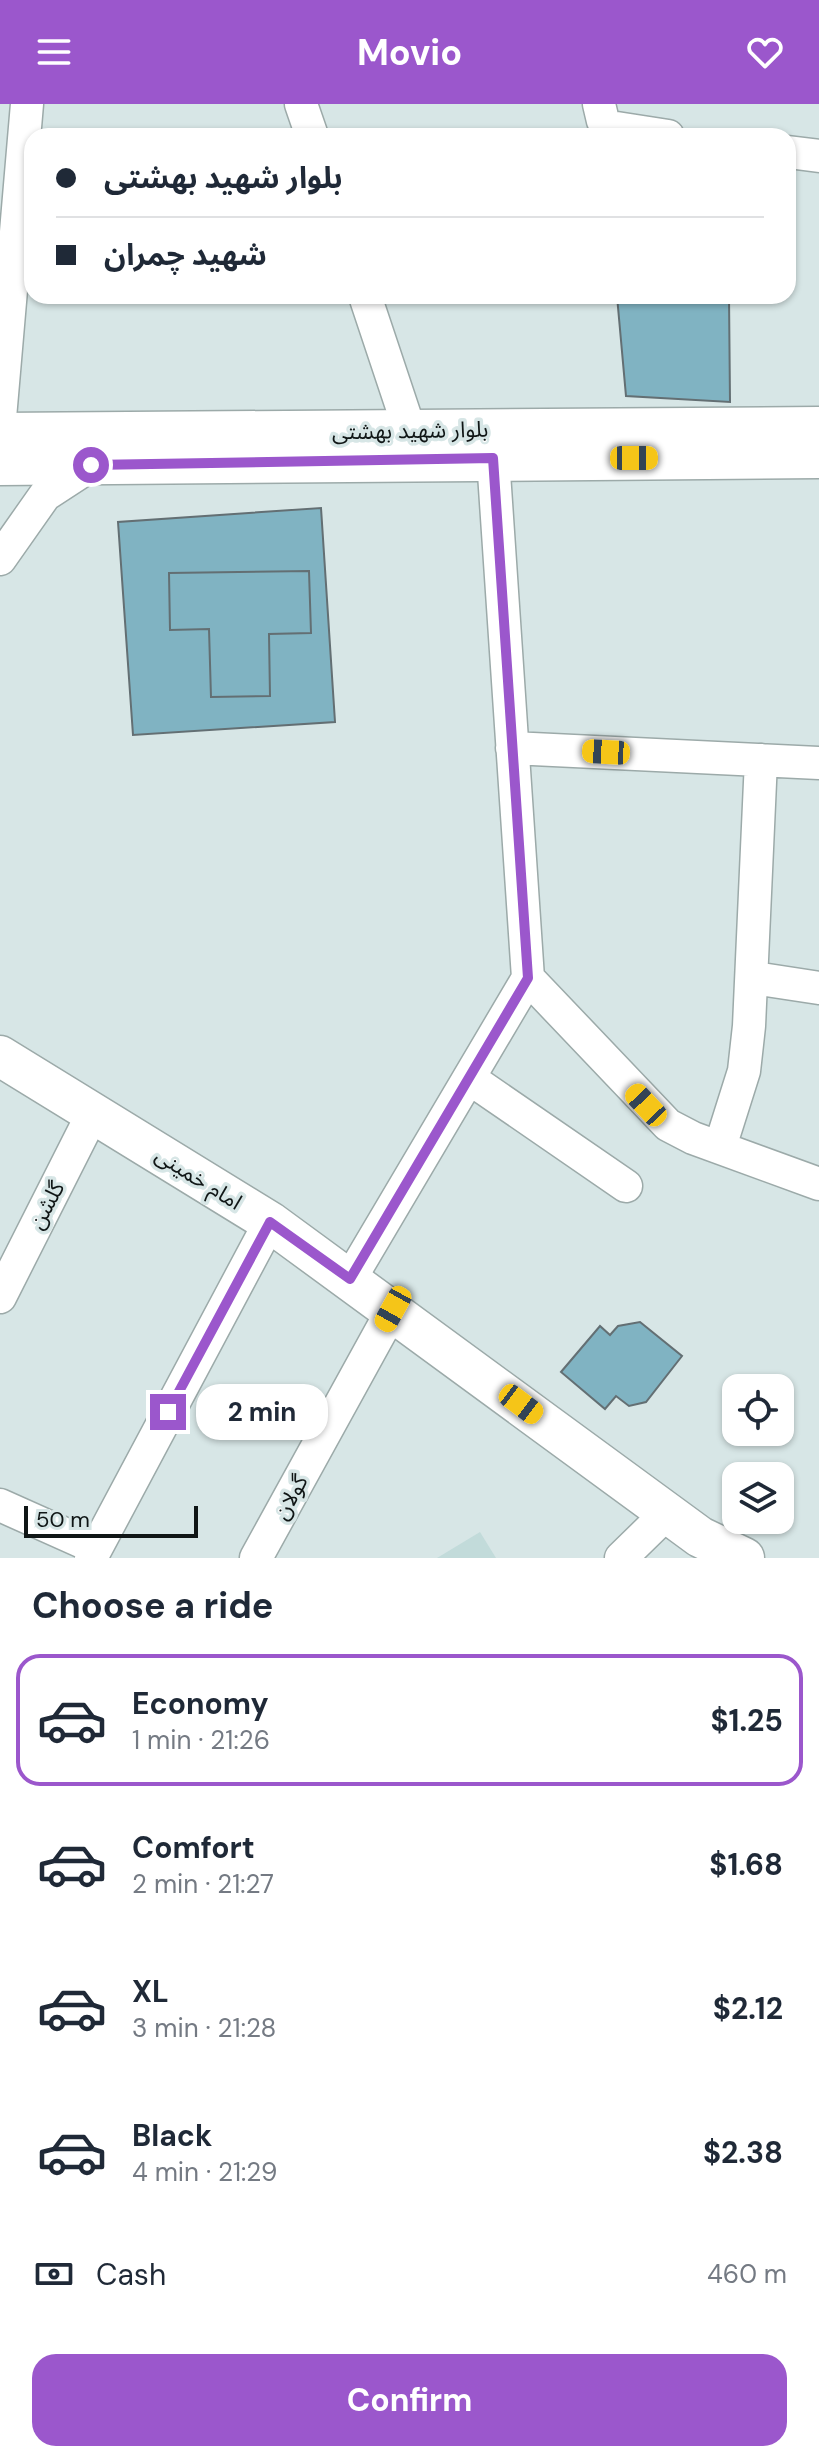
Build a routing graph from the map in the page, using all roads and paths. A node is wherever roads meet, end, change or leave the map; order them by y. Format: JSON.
{"nodes":[{"id":1,"x":27,"y":104,"type":"edge"},
{"id":2,"x":301,"y":104,"type":"edge"},
{"id":3,"x":601,"y":113,"type":"edge"},
{"id":4,"x":25,"y":128,"type":"edge"},
{"id":5,"x":309,"y":128,"type":"edge"},
{"id":6,"x":616,"y":128,"type":"edge"},
{"id":7,"x":24,"y":146,"type":"edge"},
{"id":8,"x":796,"y":153,"type":"edge"},
{"id":9,"x":819,"y":156,"type":"edge"},
{"id":10,"x":16,"y":258,"type":"edge"},
{"id":11,"x":368,"y":304,"type":"edge"},
{"id":12,"x":0,"y":418,"type":"edge"},
{"id":13,"x":819,"y":427,"type":"edge"},
{"id":14,"x":410,"y":431,"type":"junction"},
{"id":15,"x":0,"y":433,"type":"edge"},
{"id":16,"x":493,"y":458,"type":"junction"},
{"id":17,"x":819,"y":458,"type":"edge"},
{"id":18,"x":0,"y":465,"type":"edge"},
{"id":19,"x":91,"y":465,"type":"junction"},
{"id":20,"x":0,"y":559,"type":"edge"},
{"id":21,"x":512,"y":748,"type":"junction"},
{"id":22,"x":761,"y":760,"type":"junction"},
{"id":23,"x":819,"y":763,"type":"edge"},
{"id":24,"x":528,"y":978,"type":"junction"},
{"id":25,"x":754,"y":978,"type":"junction"},
{"id":26,"x":819,"y":988,"type":"edge"},
{"id":27,"x":0,"y":1056,"type":"edge"},
{"id":28,"x":469,"y":1078,"type":"junction"},
{"id":29,"x":93,"y":1113,"type":"junction"},
{"id":30,"x":720,"y":1147,"type":"junction"},
{"id":31,"x":819,"y":1184,"type":"edge"},
{"id":32,"x":626,"y":1186,"type":"dead end"},
{"id":33,"x":270,"y":1222,"type":"junction"},
{"id":34,"x":350,"y":1279,"type":"junction"},
{"id":35,"x":0,"y":1297,"type":"edge"},
{"id":36,"x":393,"y":1309,"type":"junction"},
{"id":37,"x":0,"y":1505,"type":"edge"},
{"id":38,"x":667,"y":1513,"type":"junction"},
{"id":39,"x":93,"y":1553,"type":"edge"},
{"id":40,"x":256,"y":1558,"type":"edge"},
{"id":41,"x":621,"y":1558,"type":"edge"},
{"id":42,"x":744,"y":1558,"type":"edge"}],
"edges":[{"from":1,"to":4,"type":"street"},
{"from":2,"to":5,"type":"street"},
{"from":3,"to":6,"type":"street"},
{"from":7,"to":10,"type":"street"},
{"from":8,"to":9,"type":"street"},
{"from":10,"to":12,"type":"street"},
{"from":11,"to":14,"type":"street"},
{"from":13,"to":14,"type":"main road","name":"بلوار شهید بهشتی"},
{"from":14,"to":15,"type":"main road","name":"بلوار شهید بهشتی"},
{"from":16,"to":17,"type":"main road","name":"بلوار شهید بهشتی"},
{"from":16,"to":19,"type":"main road","name":"بلوار شهید بهشتی"},
{"from":16,"to":21,"type":"street"},
{"from":18,"to":19,"type":"main road","name":"بلوار شهید بهشتی"},
{"from":19,"to":20,"type":"street"},
{"from":21,"to":22,"type":"street"},
{"from":21,"to":24,"type":"street"},
{"from":22,"to":23,"type":"street"},
{"from":22,"to":25,"type":"street"},
{"from":24,"to":28,"type":"street"},
{"from":24,"to":30,"type":"street"},
{"from":25,"to":26,"type":"street"},
{"from":25,"to":30,"type":"street"},
{"from":27,"to":29,"type":"main road","name":"امام خمینی"},
{"from":28,"to":32,"type":"street"},
{"from":28,"to":34,"type":"street"},
{"from":29,"to":33,"type":"main road","name":"امام خمینی"},
{"from":29,"to":35,"type":"street","name":"گلشن"},
{"from":30,"to":31,"type":"street"},
{"from":33,"to":34,"type":"main road","name":"امام خمینی"},
{"from":33,"to":39,"type":"street"},
{"from":34,"to":36,"type":"main road","name":"امام خمینی"},
{"from":36,"to":38,"type":"main road","name":"امام خمینی"},
{"from":36,"to":40,"type":"street","name":"گولان"},
{"from":37,"to":39,"type":"street"},
{"from":38,"to":41,"type":"street"},
{"from":38,"to":42,"type":"main road","name":"امام خمینی"}]}
